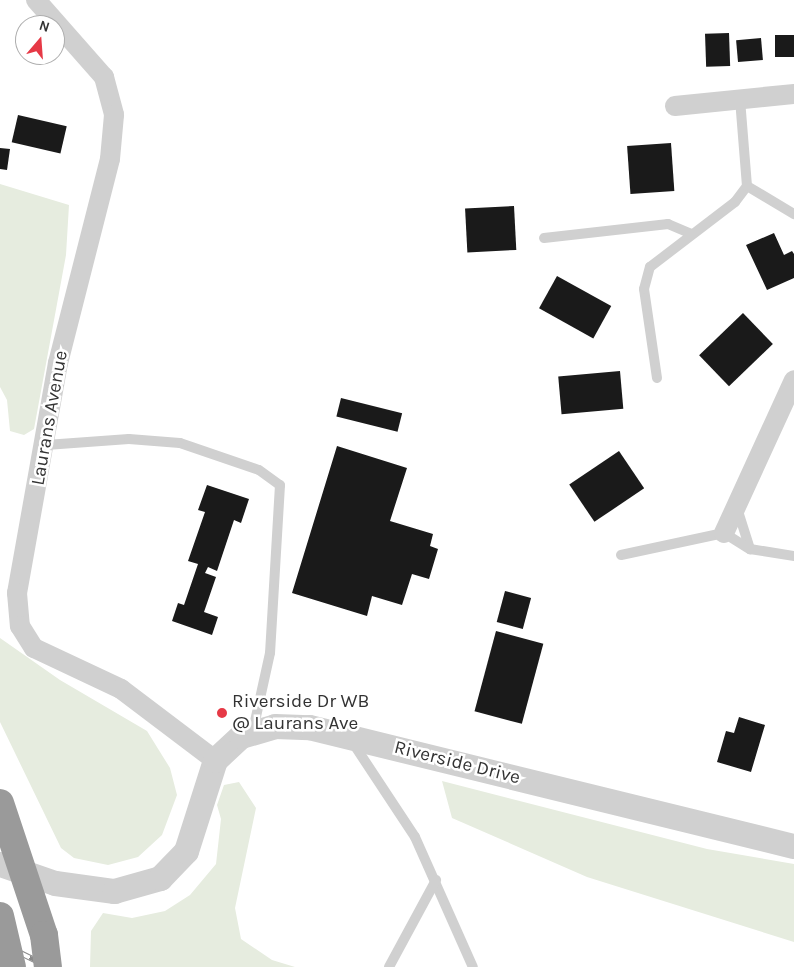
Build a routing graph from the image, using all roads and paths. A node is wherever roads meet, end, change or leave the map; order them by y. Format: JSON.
{"nodes":[{"id":1,"x":36,"y":0,"type":"edge"},
{"id":2,"x":794,"y":94,"type":"edge"},
{"id":3,"x":740,"y":99,"type":"junction"},
{"id":4,"x":675,"y":106,"type":"dead end"},
{"id":5,"x":747,"y":186,"type":"junction"},
{"id":6,"x":794,"y":214,"type":"edge"},
{"id":7,"x":691,"y":234,"type":"junction"},
{"id":8,"x":544,"y":238,"type":"dead end"},
{"id":9,"x":657,"y":378,"type":"dead end"},
{"id":10,"x":794,"y":380,"type":"edge"},
{"id":11,"x":46,"y":445,"type":"junction"},
{"id":12,"x":737,"y":507,"type":"junction"},
{"id":13,"x":724,"y":533,"type":"junction"},
{"id":14,"x":750,"y":549,"type":"junction"},
{"id":15,"x":621,"y":555,"type":"dead end"},
{"id":16,"x":794,"y":556,"type":"edge"},
{"id":17,"x":252,"y":732,"type":"junction"},
{"id":18,"x":349,"y":737,"type":"junction"},
{"id":19,"x":215,"y":760,"type":"junction"},
{"id":20,"x":0,"y":803,"type":"edge"},
{"id":21,"x":794,"y":846,"type":"edge"},
{"id":22,"x":0,"y":864,"type":"edge"},
{"id":23,"x":436,"y":880,"type":"junction"},
{"id":24,"x":0,"y":916,"type":"edge"},
{"id":25,"x":12,"y":967,"type":"edge"},
{"id":26,"x":48,"y":967,"type":"edge"},
{"id":27,"x":389,"y":967,"type":"edge"},
{"id":28,"x":473,"y":967,"type":"edge"}],
"edges":[{"from":1,"to":11,"type":"street","name":"Laurans Avenue"},
{"from":2,"to":3,"type":"street"},
{"from":3,"to":4,"type":"street"},
{"from":3,"to":5,"type":"lane"},
{"from":5,"to":6,"type":"lane"},
{"from":5,"to":7,"type":"lane"},
{"from":7,"to":8,"type":"lane"},
{"from":7,"to":9,"type":"lane"},
{"from":10,"to":12,"type":"street"},
{"from":11,"to":17,"type":"lane"},
{"from":11,"to":19,"type":"street","name":"Laurans Avenue"},
{"from":12,"to":13,"type":"street"},
{"from":12,"to":14,"type":"lane"},
{"from":13,"to":14,"type":"lane"},
{"from":13,"to":15,"type":"lane"},
{"from":14,"to":16,"type":"lane"},
{"from":17,"to":18,"type":"street","name":"Riverside Drive"},
{"from":17,"to":19,"type":"street","name":"Riverside Drive"},
{"from":18,"to":21,"type":"street","name":"Riverside Drive"},
{"from":18,"to":23,"type":"lane"},
{"from":19,"to":22,"type":"street","name":"Riverside Drive"},
{"from":20,"to":26,"type":"highway","bridge":true},
{"from":23,"to":27,"type":"lane"},
{"from":23,"to":28,"type":"lane"},
{"from":24,"to":25,"type":"highway","bridge":true}]}
